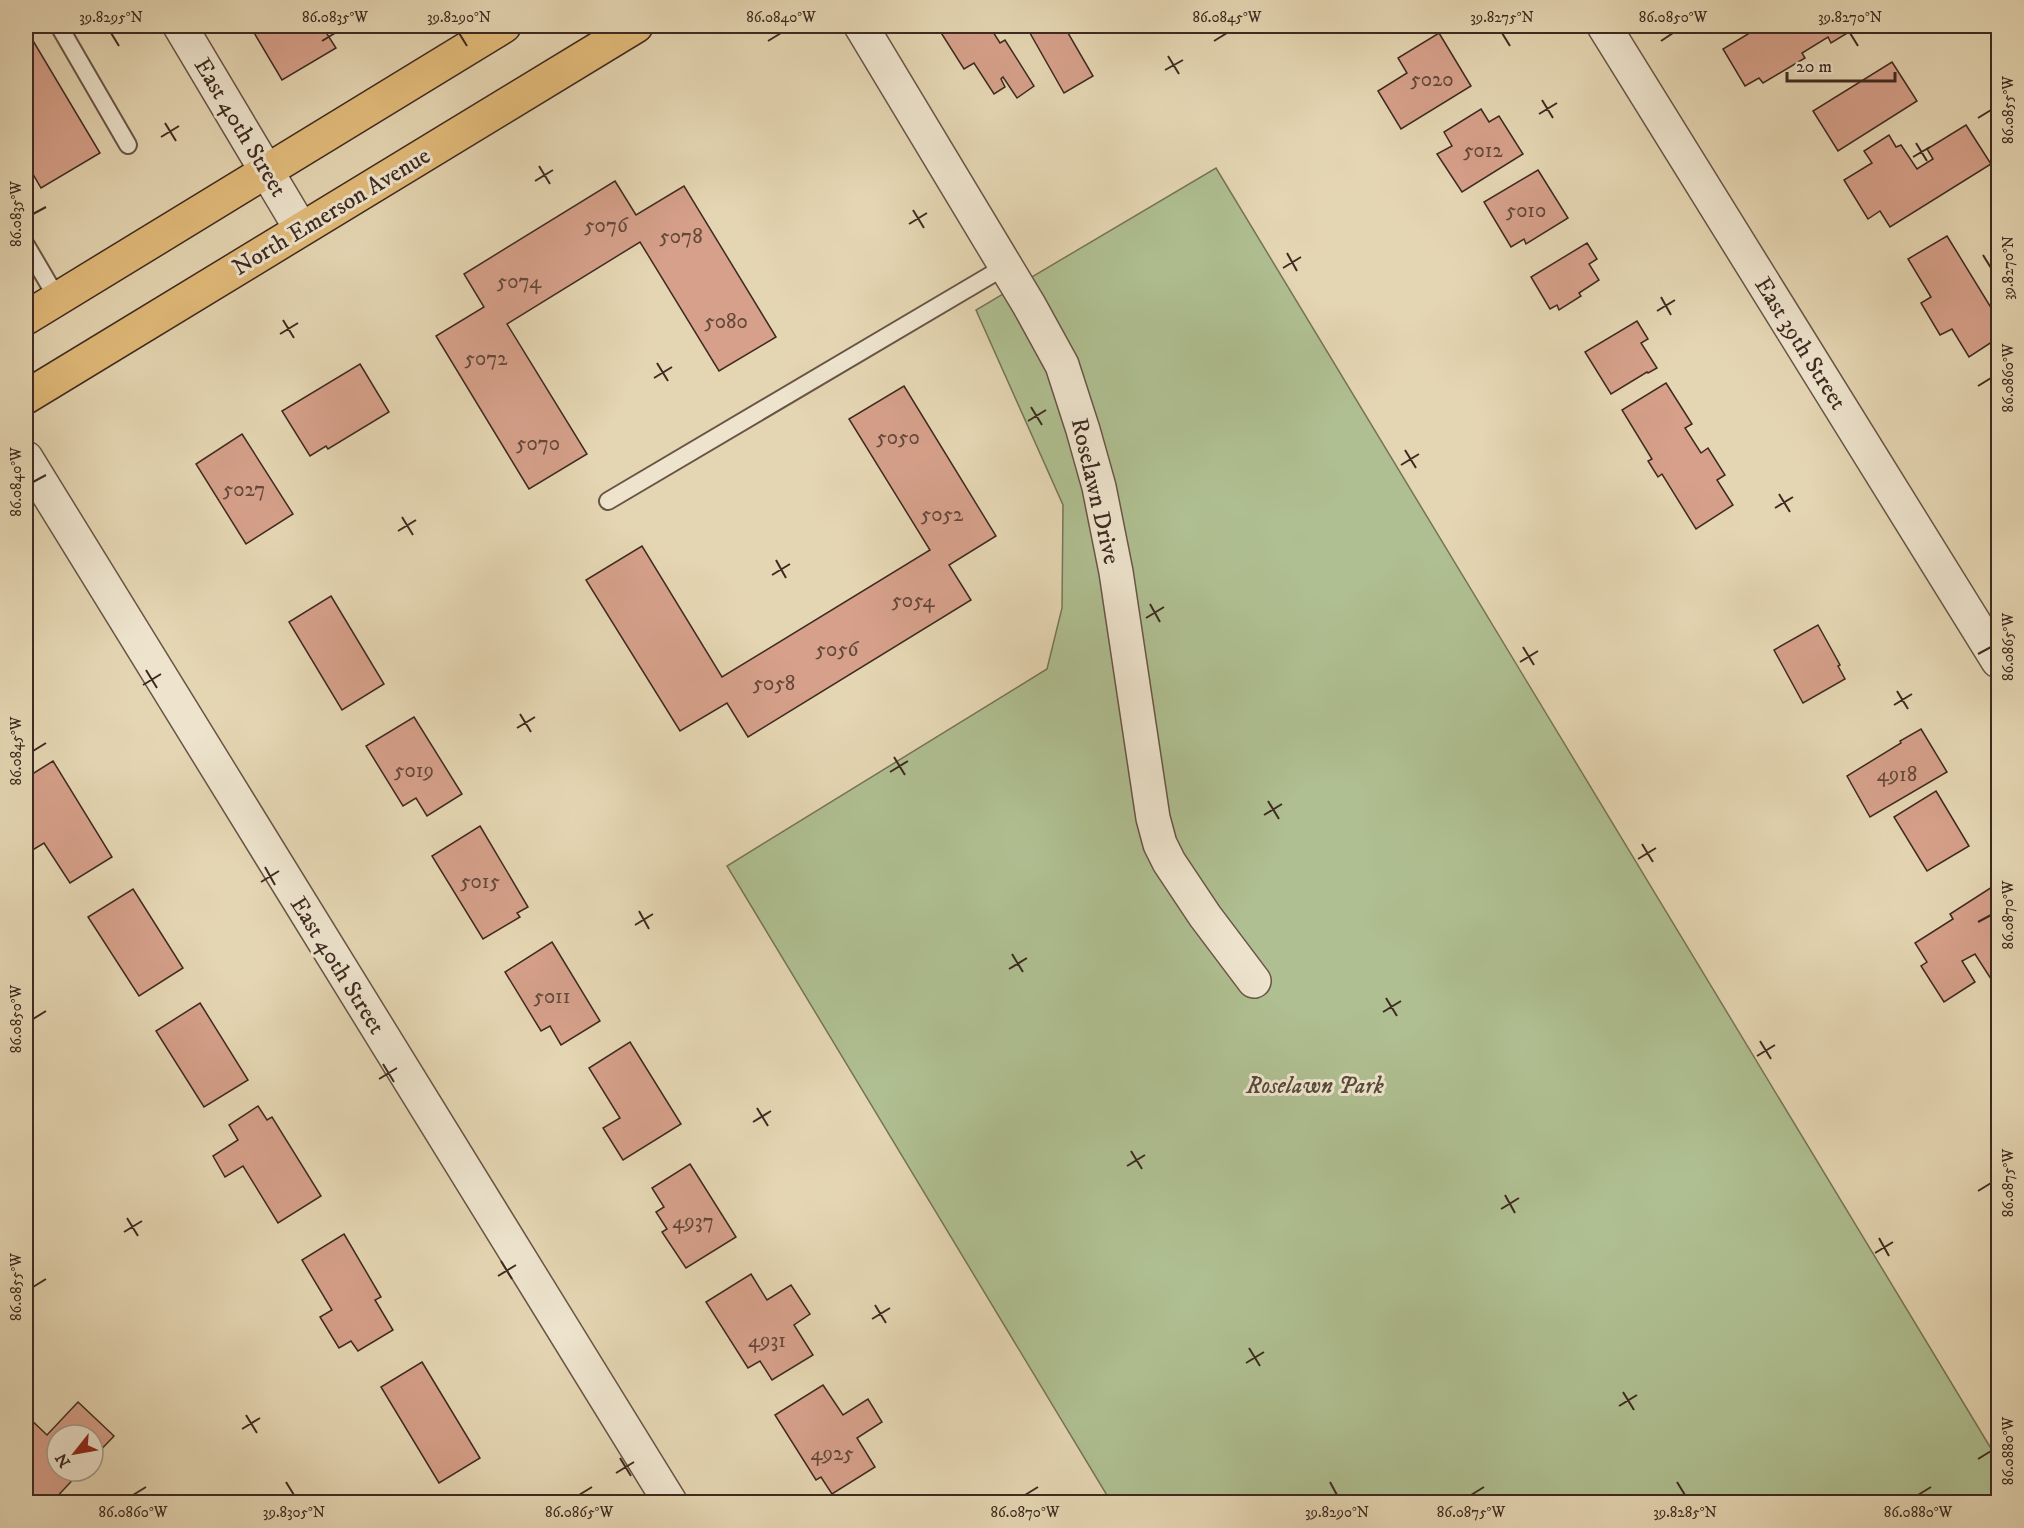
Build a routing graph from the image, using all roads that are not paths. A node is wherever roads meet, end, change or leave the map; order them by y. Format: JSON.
{"nodes":[{"id":1,"x":59,"y":26,"type":"edge"},
{"id":2,"x":180,"y":26,"type":"edge"},
{"id":3,"x":636,"y":26,"type":"edge"},
{"id":4,"x":861,"y":26,"type":"edge"},
{"id":5,"x":1604,"y":26,"type":"edge"},
{"id":6,"x":492,"y":29,"type":"edge"},
{"id":7,"x":128,"y":145,"type":"dead end"},
{"id":8,"x":267,"y":171,"type":"junction"},
{"id":9,"x":302,"y":229,"type":"junction"},
{"id":10,"x":26,"y":245,"type":"edge"},
{"id":11,"x":1006,"y":266,"type":"junction"},
{"id":12,"x":57,"y":298,"type":"junction"},
{"id":13,"x":26,"y":318,"type":"edge"},
{"id":14,"x":26,"y":397,"type":"edge"},
{"id":15,"x":26,"y":458,"type":"edge"},
{"id":16,"x":608,"y":501,"type":"dead end"},
{"id":17,"x":1998,"y":661,"type":"edge"},
{"id":18,"x":1254,"y":981,"type":"dead end"},
{"id":19,"x":670,"y":1503,"type":"edge"}],
"edges":[{"from":1,"to":7,"type":"lane"},
{"from":2,"to":8,"type":"street","name":"East 40th Street"},
{"from":3,"to":9,"type":"main road","name":"North Emerson Avenue"},
{"from":4,"to":11,"type":"street","name":"Roselawn Drive"},
{"from":5,"to":17,"type":"street","name":"East 39th Street"},
{"from":6,"to":8,"type":"main road"},
{"from":8,"to":9,"type":"street","name":"East 40th Street"},
{"from":8,"to":12,"type":"main road"},
{"from":9,"to":14,"type":"main road","name":"North Emerson Avenue"},
{"from":10,"to":12,"type":"lane"},
{"from":11,"to":16,"type":"lane"},
{"from":11,"to":18,"type":"street","name":"Roselawn Drive"},
{"from":12,"to":13,"type":"main road"},
{"from":15,"to":19,"type":"street","name":"East 40th Street"}]}
